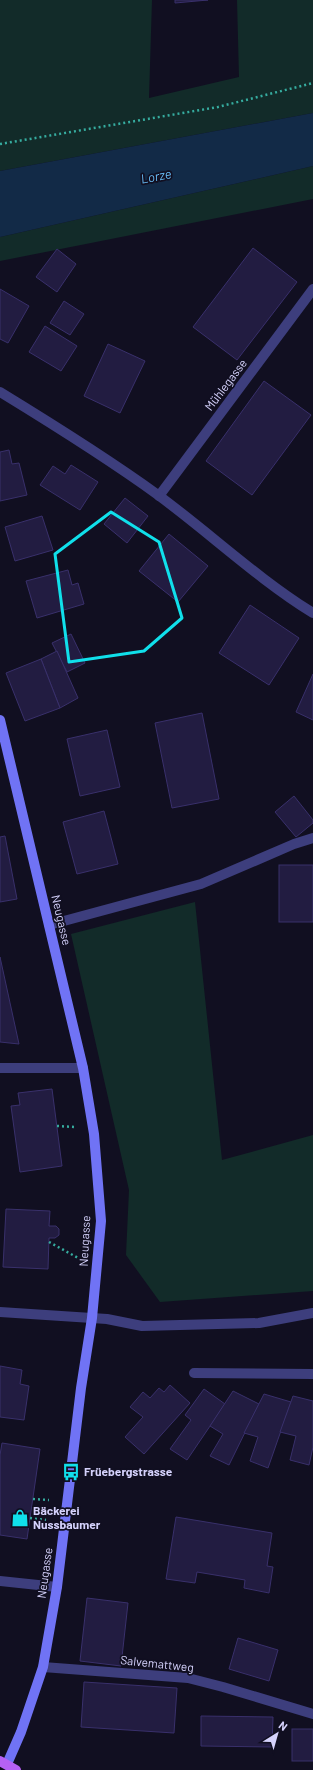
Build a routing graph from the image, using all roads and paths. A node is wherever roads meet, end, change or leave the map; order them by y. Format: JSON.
{"nodes":[{"id":1,"x":313,"y":83,"type":"edge"},
{"id":2,"x":0,"y":144,"type":"edge"},
{"id":3,"x":313,"y":289,"type":"edge"},
{"id":4,"x":0,"y":392,"type":"edge"},
{"id":5,"x":159,"y":496,"type":"junction"},
{"id":6,"x":313,"y":613,"type":"edge"},
{"id":7,"x":0,"y":720,"type":"edge"},
{"id":8,"x":313,"y":838,"type":"edge"},
{"id":9,"x":49,"y":925,"type":"junction"},
{"id":10,"x":0,"y":1068,"type":"edge"},
{"id":11,"x":83,"y":1068,"type":"junction"},
{"id":12,"x":57,"y":1126,"type":"dead end"},
{"id":13,"x":75,"y":1127,"type":"dead end"},
{"id":14,"x":49,"y":1242,"type":"dead end"},
{"id":15,"x":80,"y":1259,"type":"dead end"},
{"id":16,"x":0,"y":1312,"type":"edge"},
{"id":17,"x":313,"y":1313,"type":"edge"},
{"id":18,"x":92,"y":1318,"type":"junction"},
{"id":19,"x":194,"y":1373,"type":"dead end"},
{"id":20,"x":313,"y":1374,"type":"edge"},
{"id":21,"x":32,"y":1499,"type":"dead end"},
{"id":22,"x":49,"y":1500,"type":"dead end"},
{"id":23,"x":30,"y":1518,"type":"dead end"},
{"id":24,"x":46,"y":1520,"type":"dead end"},
{"id":25,"x":0,"y":1581,"type":"edge"},
{"id":26,"x":57,"y":1587,"type":"junction"},
{"id":27,"x":43,"y":1667,"type":"junction"},
{"id":28,"x":313,"y":1714,"type":"edge"},
{"id":29,"x":3,"y":1762,"type":"edge"},
{"id":30,"x":16,"y":1770,"type":"edge"}],
"edges":[{"from":1,"to":2,"type":"path"},
{"from":3,"to":5,"type":"street","name":"Mühlegasse"},
{"from":4,"to":5,"type":"street"},
{"from":5,"to":6,"type":"street"},
{"from":7,"to":9,"type":"street","name":"Neugasse"},
{"from":8,"to":9,"type":"street"},
{"from":9,"to":11,"type":"street","name":"Neugasse"},
{"from":10,"to":11,"type":"street"},
{"from":11,"to":18,"type":"street","name":"Neugasse"},
{"from":12,"to":13,"type":"path"},
{"from":14,"to":15,"type":"path"},
{"from":16,"to":18,"type":"street"},
{"from":17,"to":18,"type":"street"},
{"from":18,"to":26,"type":"street","name":"Neugasse"},
{"from":19,"to":20,"type":"street"},
{"from":21,"to":22,"type":"path"},
{"from":23,"to":24,"type":"path"},
{"from":25,"to":26,"type":"street"},
{"from":26,"to":27,"type":"street","name":"Neugasse"},
{"from":27,"to":28,"type":"street","name":"Salvemattweg"},
{"from":27,"to":29,"type":"street","name":"Neugasse"},
{"from":29,"to":30,"type":"main road"}]}
